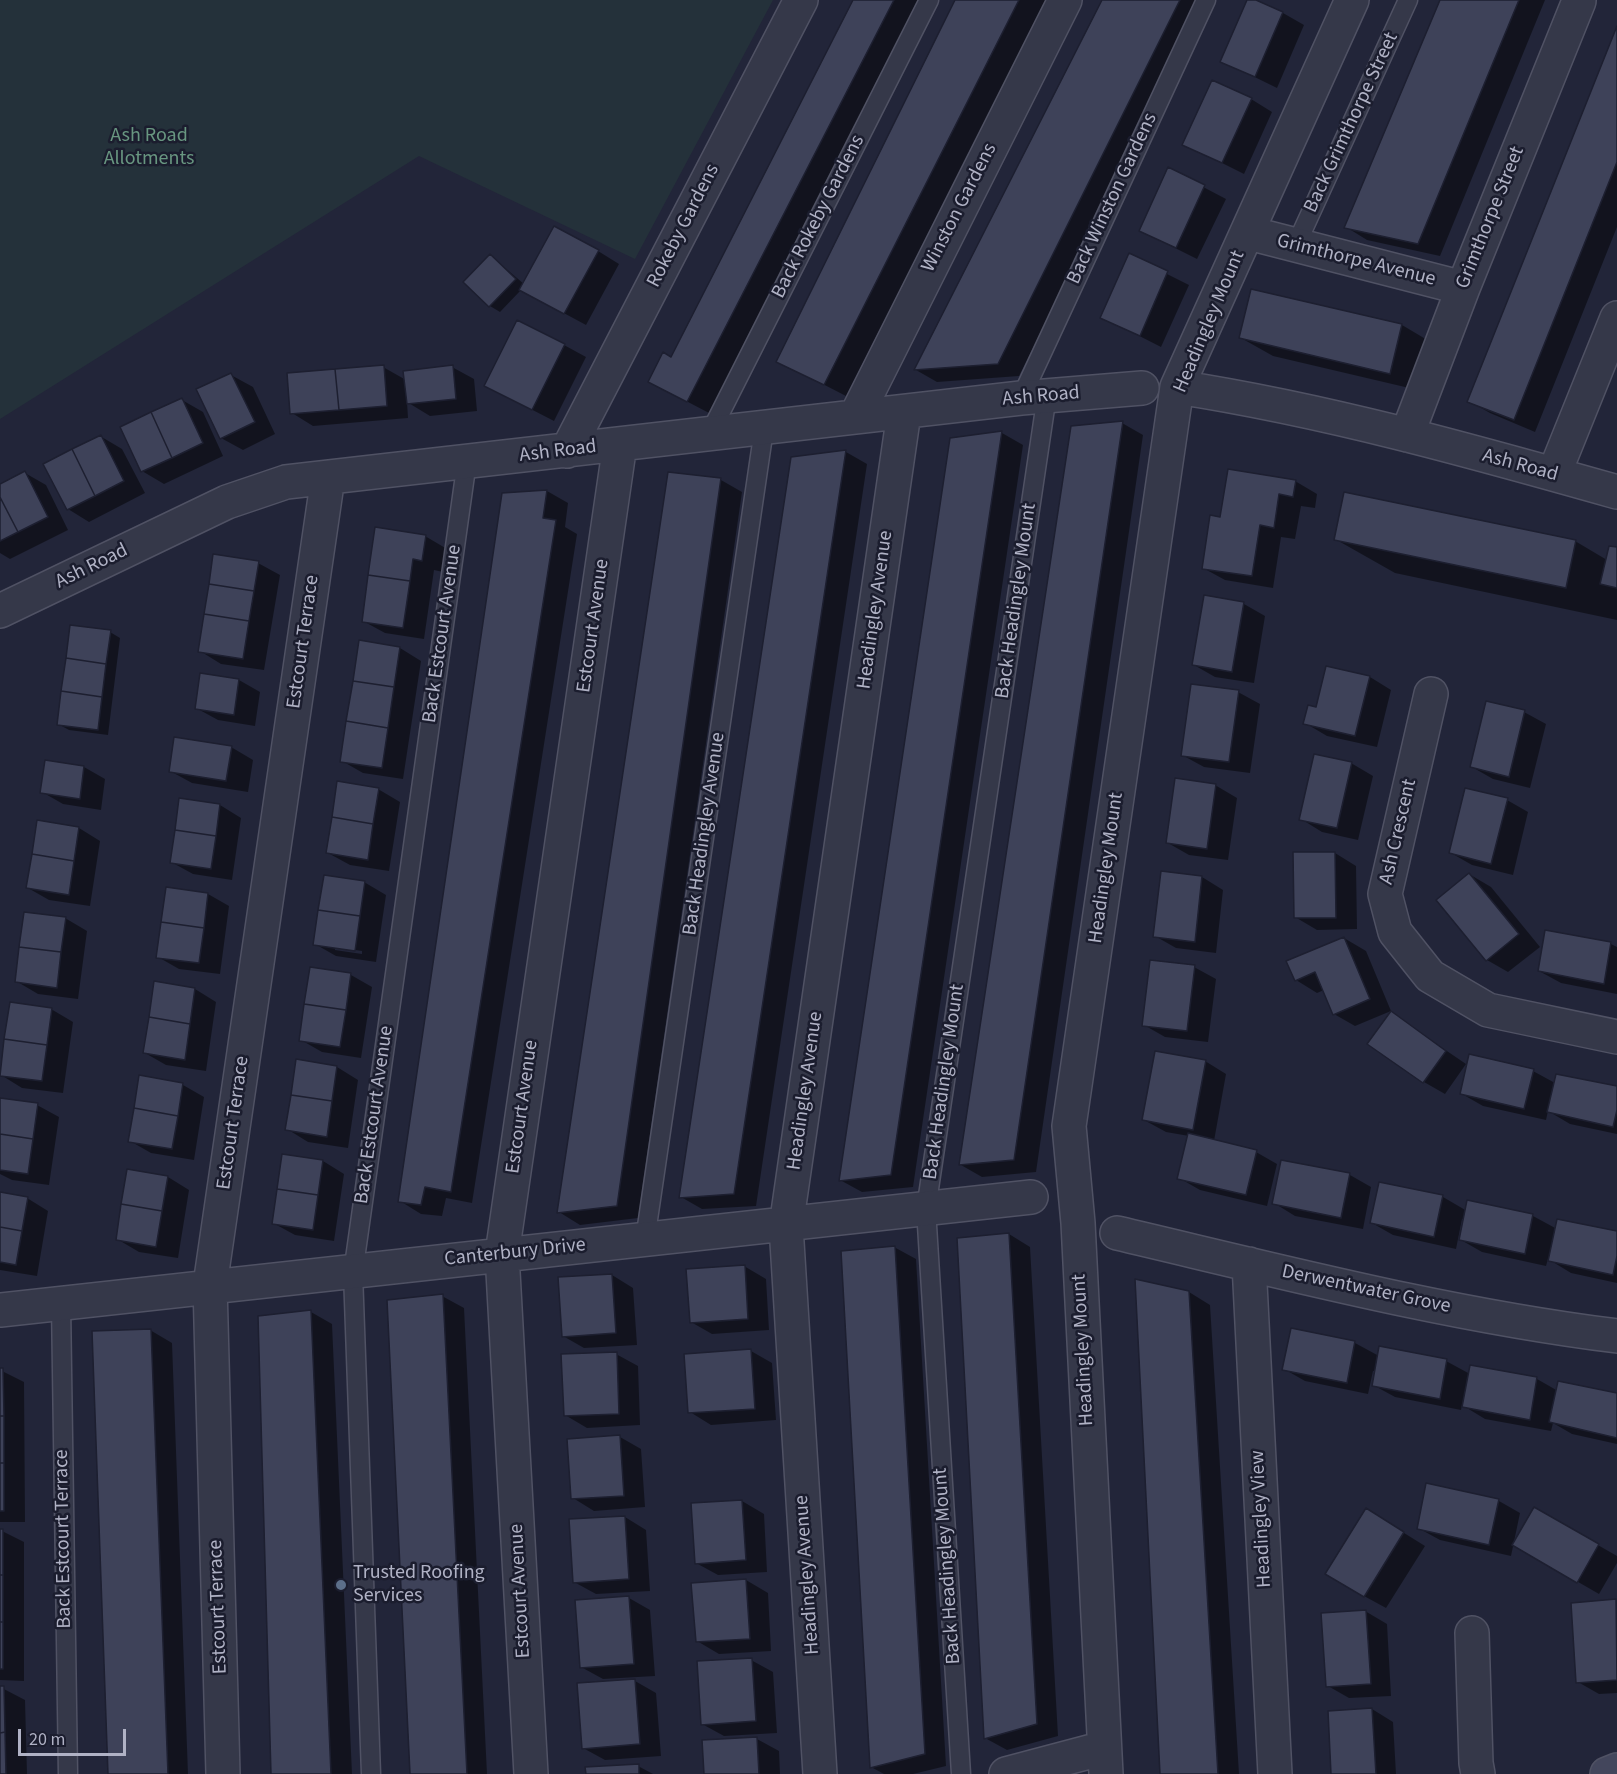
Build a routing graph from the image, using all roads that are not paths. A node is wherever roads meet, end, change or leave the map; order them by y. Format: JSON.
{"nodes":[{"id":1,"x":801,"y":0,"type":"edge"},
{"id":2,"x":928,"y":0,"type":"edge"},
{"id":3,"x":1065,"y":0,"type":"edge"},
{"id":4,"x":1206,"y":0,"type":"edge"},
{"id":5,"x":1352,"y":0,"type":"edge"},
{"id":6,"x":1408,"y":0,"type":"edge"},
{"id":7,"x":1579,"y":1,"type":"edge"},
{"id":8,"x":1249,"y":233,"type":"junction"},
{"id":9,"x":1296,"y":245,"type":"junction"},
{"id":10,"x":1463,"y":288,"type":"junction"},
{"id":11,"x":1617,"y":318,"type":"edge"},
{"id":12,"x":1177,"y":387,"type":"junction"},
{"id":13,"x":1142,"y":388,"type":"dead end"},
{"id":14,"x":1034,"y":397,"type":"junction"},
{"id":15,"x":904,"y":413,"type":"junction"},
{"id":16,"x":856,"y":416,"type":"junction"},
{"id":17,"x":764,"y":429,"type":"junction"},
{"id":18,"x":710,"y":434,"type":"junction"},
{"id":19,"x":1407,"y":435,"type":"junction"},
{"id":20,"x":620,"y":444,"type":"junction"},
{"id":21,"x":567,"y":451,"type":"junction"},
{"id":22,"x":467,"y":461,"type":"junction"},
{"id":23,"x":1554,"y":474,"type":"junction"},
{"id":24,"x":328,"y":477,"type":"junction"},
{"id":25,"x":1617,"y":492,"type":"edge"},
{"id":26,"x":1,"y":618,"type":"edge"},
{"id":27,"x":1431,"y":694,"type":"dead end"},
{"id":28,"x":1617,"y":1036,"type":"edge"},
{"id":29,"x":1031,"y":1197,"type":"dead end"},
{"id":30,"x":926,"y":1209,"type":"junction"},
{"id":31,"x":786,"y":1226,"type":"junction"},
{"id":32,"x":1118,"y":1233,"type":"dead end"},
{"id":33,"x":645,"y":1240,"type":"junction"},
{"id":34,"x":502,"y":1254,"type":"junction"},
{"id":35,"x":1249,"y":1264,"type":"junction"},
{"id":36,"x":353,"y":1273,"type":"junction"},
{"id":37,"x":210,"y":1285,"type":"junction"},
{"id":38,"x":61,"y":1303,"type":"junction"},
{"id":39,"x":0,"y":1310,"type":"edge"},
{"id":40,"x":1617,"y":1336,"type":"edge"},
{"id":41,"x":1472,"y":1633,"type":"dead end"},
{"id":42,"x":1105,"y":1761,"type":"edge"},
{"id":43,"x":1617,"y":1770,"type":"edge"},
{"id":44,"x":68,"y":1774,"type":"edge"},
{"id":45,"x":223,"y":1774,"type":"edge"},
{"id":46,"x":371,"y":1774,"type":"edge"},
{"id":47,"x":531,"y":1774,"type":"edge"},
{"id":48,"x":820,"y":1774,"type":"edge"},
{"id":49,"x":961,"y":1774,"type":"edge"},
{"id":50,"x":1006,"y":1774,"type":"edge"},
{"id":51,"x":1275,"y":1774,"type":"edge"},
{"id":52,"x":1478,"y":1774,"type":"edge"},
{"id":53,"x":1607,"y":1774,"type":"edge"}],
"edges":[{"from":1,"to":21,"type":"street","name":"Rokeby Gardens"},
{"from":2,"to":18,"type":"lane","name":"Back Rokeby Gardens"},
{"from":3,"to":16,"type":"street","name":"Winston Gardens"},
{"from":4,"to":14,"type":"lane","name":"Back Winston Gardens"},
{"from":5,"to":8,"type":"street","name":"Headingley Mount"},
{"from":6,"to":9,"type":"lane","name":"Back Grimthorpe Street"},
{"from":7,"to":10,"type":"street","name":"Grimthorpe Street"},
{"from":8,"to":9,"type":"street","name":"Grimthorpe Avenue"},
{"from":8,"to":12,"type":"street","name":"Headingley Mount"},
{"from":9,"to":10,"type":"street","name":"Grimthorpe Avenue"},
{"from":10,"to":19,"type":"street","name":"Grimthorpe Street"},
{"from":11,"to":23,"type":"street"},
{"from":12,"to":19,"type":"street","name":"Ash Road"},
{"from":12,"to":42,"type":"street","name":"Headingley Mount"},
{"from":13,"to":14,"type":"street","name":"Ash Road"},
{"from":14,"to":15,"type":"street","name":"Ash Road"},
{"from":14,"to":30,"type":"lane","name":"Back Headingley Mount"},
{"from":15,"to":16,"type":"street","name":"Ash Road"},
{"from":15,"to":31,"type":"street","name":"Headingley Avenue"},
{"from":16,"to":17,"type":"street","name":"Ash Road"},
{"from":17,"to":18,"type":"street","name":"Ash Road"},
{"from":17,"to":33,"type":"lane","name":"Back Headingley Avenue"},
{"from":18,"to":20,"type":"street","name":"Ash Road"},
{"from":19,"to":23,"type":"street","name":"Ash Road"},
{"from":20,"to":21,"type":"street","name":"Ash Road"},
{"from":20,"to":34,"type":"street","name":"Estcourt Avenue"},
{"from":21,"to":22,"type":"street","name":"Ash Road"},
{"from":22,"to":24,"type":"street","name":"Ash Road"},
{"from":22,"to":36,"type":"lane","name":"Back Estcourt Avenue"},
{"from":23,"to":25,"type":"street","name":"Ash Road"},
{"from":24,"to":26,"type":"street","name":"Ash Road"},
{"from":24,"to":37,"type":"street","name":"Estcourt Terrace"},
{"from":27,"to":28,"type":"street","name":"Ash Crescent"},
{"from":29,"to":30,"type":"street","name":"Canterbury Drive"},
{"from":30,"to":31,"type":"street","name":"Canterbury Drive"},
{"from":30,"to":49,"type":"lane","name":"Back Headingley Mount"},
{"from":31,"to":33,"type":"street","name":"Canterbury Drive"},
{"from":31,"to":48,"type":"street","name":"Headingley Avenue"},
{"from":32,"to":35,"type":"street","name":"Derwentwater Grove"},
{"from":33,"to":34,"type":"street","name":"Canterbury Drive"},
{"from":34,"to":36,"type":"street","name":"Canterbury Drive"},
{"from":34,"to":47,"type":"street","name":"Estcourt Avenue"},
{"from":35,"to":40,"type":"street","name":"Derwentwater Grove"},
{"from":35,"to":51,"type":"street","name":"Headingley View"},
{"from":36,"to":37,"type":"street","name":"Canterbury Drive"},
{"from":36,"to":46,"type":"lane","name":"Back Estcourt Avenue"},
{"from":37,"to":38,"type":"street","name":"Canterbury Drive"},
{"from":37,"to":45,"type":"street","name":"Estcourt Terrace"},
{"from":38,"to":39,"type":"street","name":"Canterbury Drive"},
{"from":38,"to":44,"type":"lane","name":"Back Estcourt Terrace"},
{"from":41,"to":52,"type":"street"},
{"from":42,"to":50,"type":"street"},
{"from":43,"to":53,"type":"main road"}]}
